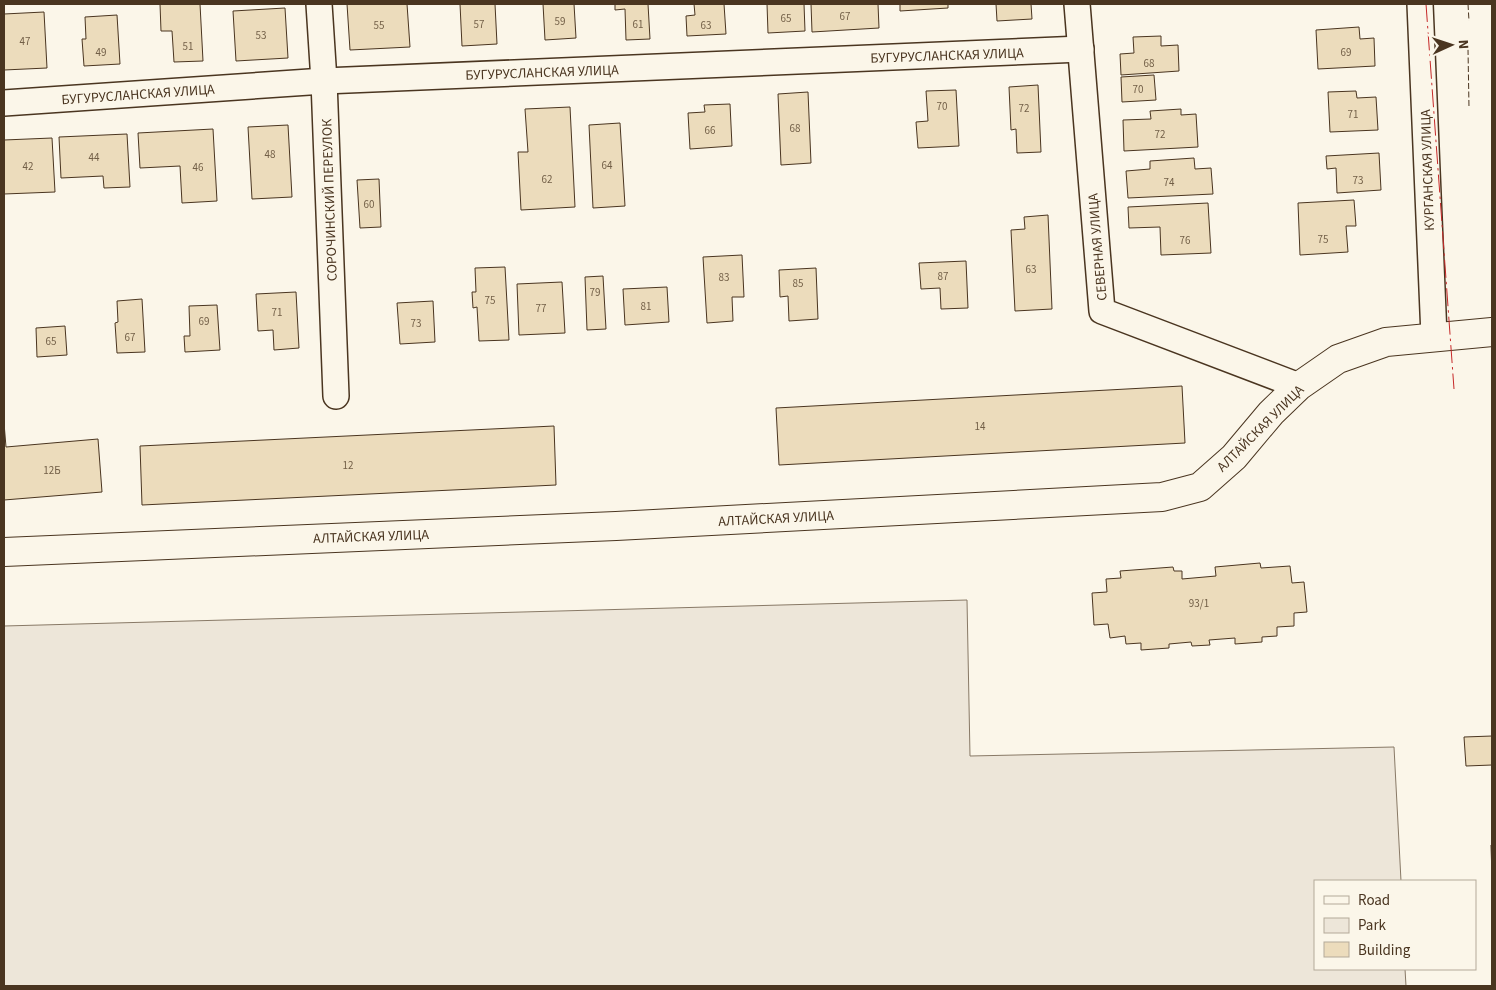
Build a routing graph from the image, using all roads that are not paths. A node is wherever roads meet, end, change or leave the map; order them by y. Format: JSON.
{"nodes":[{"id":1,"x":319,"y":4,"type":"edge"},
{"id":2,"x":1077,"y":4,"type":"edge"},
{"id":3,"x":1420,"y":4,"type":"edge"},
{"id":4,"x":1081,"y":49,"type":"junction"},
{"id":5,"x":324,"y":81,"type":"junction"},
{"id":6,"x":4,"y":103,"type":"edge"},
{"id":7,"x":1492,"y":332,"type":"edge"},
{"id":8,"x":1434,"y":336,"type":"junction"},
{"id":9,"x":1299,"y":386,"type":"junction"},
{"id":10,"x":336,"y":396,"type":"dead end"},
{"id":11,"x":4,"y":552,"type":"edge"}],
"edges":[{"from":1,"to":5,"type":"street","name":"СОРОЧИНСКИЙ ПЕРЕУЛОК"},
{"from":2,"to":4,"type":"street","name":"СЕВЕРНАЯ УЛИЦА"},
{"from":3,"to":8,"type":"street","name":"КУРГАНСКАЯ УЛИЦА"},
{"from":4,"to":5,"type":"street","name":"БУГУРУСЛАНСКАЯ УЛИЦА"},
{"from":4,"to":9,"type":"street","name":"СЕВЕРНАЯ УЛИЦА"},
{"from":5,"to":6,"type":"street","name":"БУГУРУСЛАНСКАЯ УЛИЦА"},
{"from":5,"to":10,"type":"street","name":"СОРОЧИНСКИЙ ПЕРЕУЛОК"},
{"from":7,"to":8,"type":"street","name":"АЛТАЙСКАЯ УЛИЦА"},
{"from":8,"to":9,"type":"street","name":"АЛТАЙСКАЯ УЛИЦА"},
{"from":9,"to":11,"type":"street","name":"АЛТАЙСКАЯ УЛИЦА"}]}
